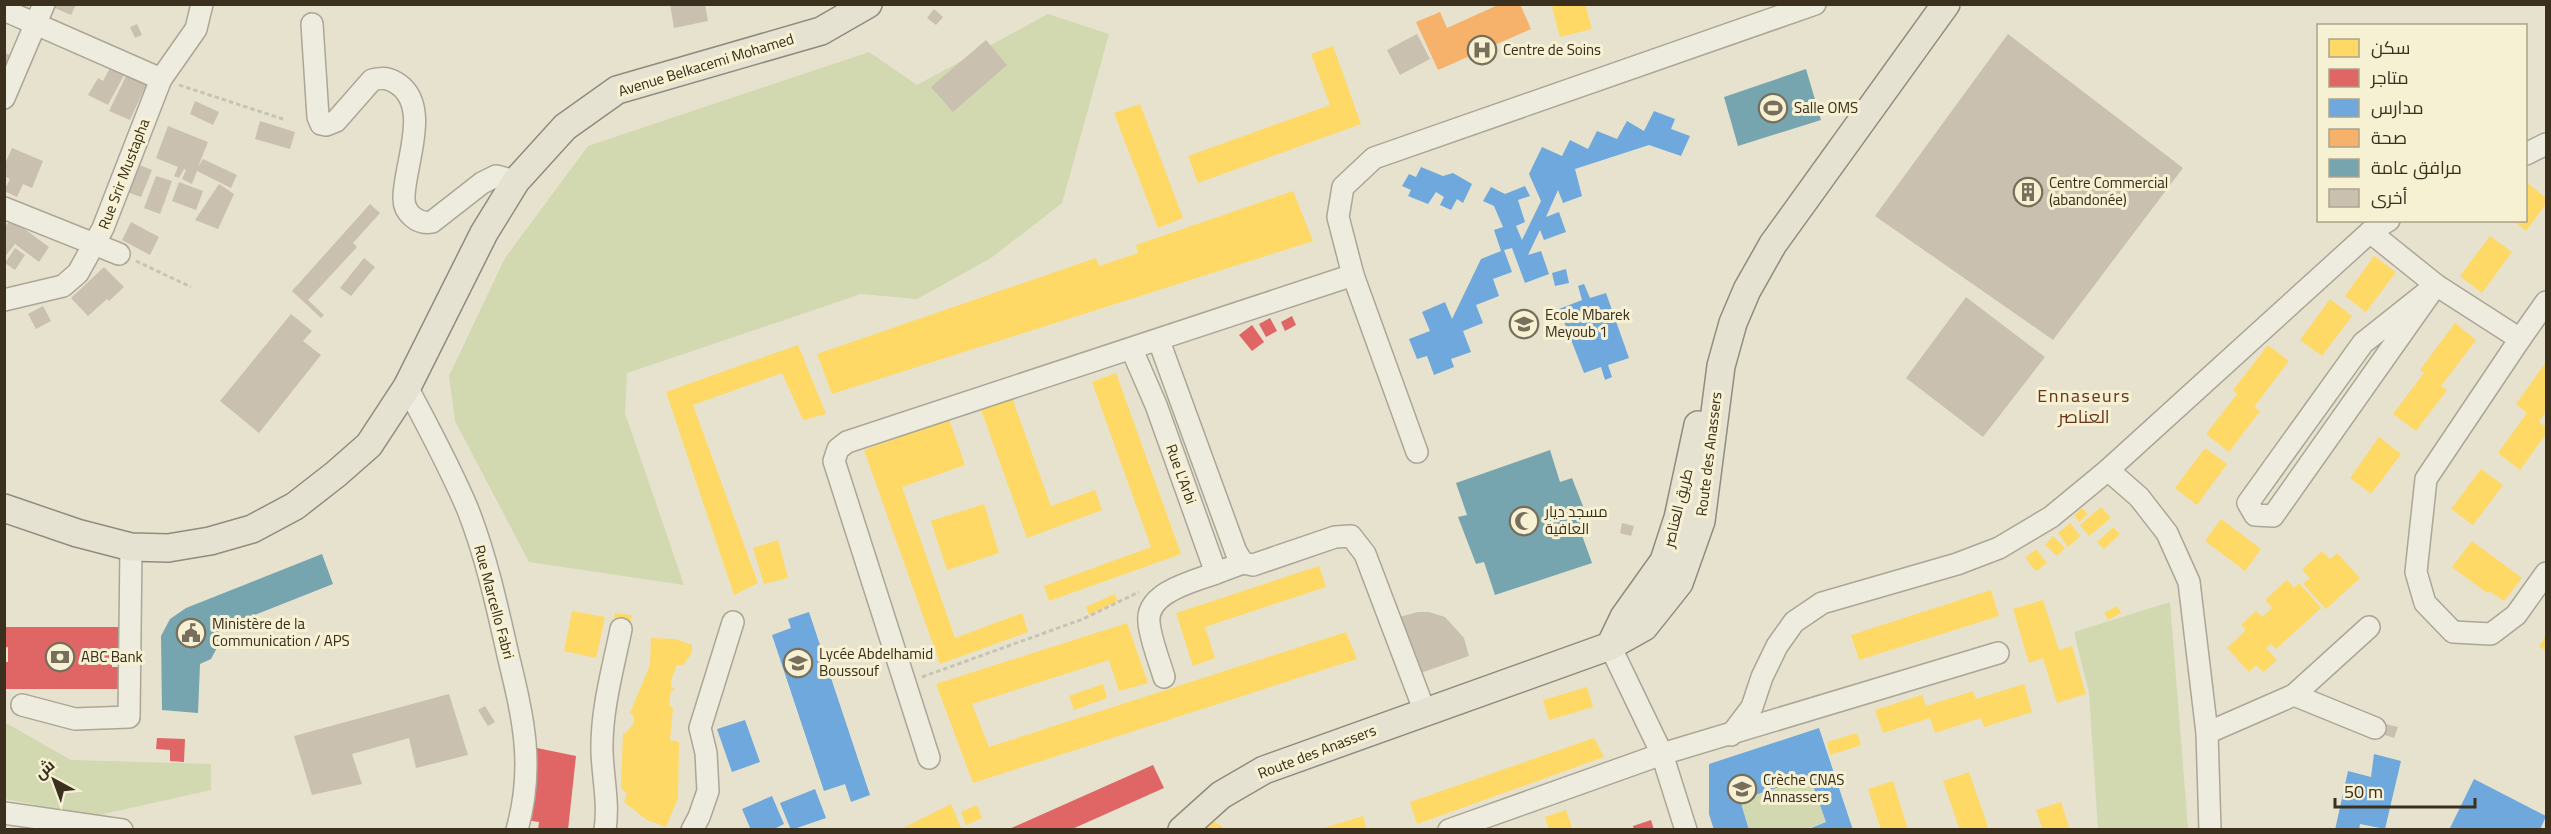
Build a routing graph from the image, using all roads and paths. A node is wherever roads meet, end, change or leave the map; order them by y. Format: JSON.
{"nodes":[{"id":1,"x":202,"y":4,"type":"edge"},
{"id":2,"x":868,"y":4,"type":"edge"},
{"id":3,"x":1815,"y":4,"type":"edge"},
{"id":4,"x":1946,"y":4,"type":"edge"},
{"id":5,"x":4,"y":10,"type":"edge"},
{"id":6,"x":40,"y":14,"type":"edge"},
{"id":7,"x":312,"y":24,"type":"dead end"},
{"id":8,"x":161,"y":79,"type":"junction"},
{"id":9,"x":4,"y":98,"type":"edge"},
{"id":10,"x":286,"y":120,"type":"dead end"},
{"id":11,"x":2547,"y":144,"type":"edge"},
{"id":12,"x":2527,"y":154,"type":"edge"},
{"id":13,"x":516,"y":181,"type":"junction"},
{"id":14,"x":4,"y":208,"type":"edge"},
{"id":15,"x":2386,"y":222,"type":"edge"},
{"id":16,"x":2370,"y":232,"type":"junction"},
{"id":17,"x":97,"y":243,"type":"junction"},
{"id":18,"x":119,"y":254,"type":"joint"},
{"id":19,"x":1353,"y":275,"type":"junction"},
{"id":20,"x":2436,"y":285,"type":"junction"},
{"id":21,"x":191,"y":287,"type":"dead end"},
{"id":22,"x":4,"y":300,"type":"edge"},
{"id":23,"x":2547,"y":302,"type":"edge"},
{"id":24,"x":2520,"y":339,"type":"junction"},
{"id":25,"x":1159,"y":341,"type":"junction"},
{"id":26,"x":1132,"y":350,"type":"junction"},
{"id":27,"x":1721,"y":366,"type":"junction"},
{"id":28,"x":407,"y":387,"type":"junction"},
{"id":29,"x":1417,"y":452,"type":"dead end"},
{"id":30,"x":2108,"y":470,"type":"junction"},
{"id":31,"x":4,"y":508,"type":"edge"},
{"id":32,"x":131,"y":547,"type":"junction"},
{"id":33,"x":1243,"y":563,"type":"junction"},
{"id":34,"x":1216,"y":573,"type":"junction"},
{"id":35,"x":2547,"y":573,"type":"edge"},
{"id":36,"x":1168,"y":592,"type":"junction"},
{"id":37,"x":733,"y":622,"type":"dead end"},
{"id":38,"x":2369,"y":627,"type":"dead end"},
{"id":39,"x":621,"y":629,"type":"dead end"},
{"id":40,"x":1610,"y":646,"type":"junction"},
{"id":41,"x":1998,"y":653,"type":"dead end"},
{"id":42,"x":1164,"y":677,"type":"dead end"},
{"id":43,"x":905,"y":683,"type":"junction"},
{"id":44,"x":2294,"y":695,"type":"junction"},
{"id":45,"x":22,"y":705,"type":"dead end"},
{"id":46,"x":1425,"y":712,"type":"junction"},
{"id":47,"x":2375,"y":728,"type":"dead end"},
{"id":48,"x":2207,"y":734,"type":"junction"},
{"id":49,"x":1731,"y":735,"type":"junction"},
{"id":50,"x":1662,"y":754,"type":"junction"},
{"id":51,"x":929,"y":758,"type":"dead end"},
{"id":52,"x":4,"y":813,"type":"edge"},
{"id":53,"x":1510,"y":820,"type":"edge"},
{"id":54,"x":122,"y":830,"type":"edge"},
{"id":55,"x":516,"y":830,"type":"edge"},
{"id":56,"x":605,"y":830,"type":"edge"},
{"id":57,"x":692,"y":830,"type":"edge"},
{"id":58,"x":1182,"y":830,"type":"edge"},
{"id":59,"x":1449,"y":830,"type":"edge"},
{"id":60,"x":1686,"y":830,"type":"edge"},
{"id":61,"x":2210,"y":830,"type":"edge"}],
"edges":[{"from":1,"to":8,"type":"street","name":"Rue Srir Mustapha"},
{"from":2,"to":13,"type":"main road","name":"Avenue Belkacemi Mohamed"},
{"from":3,"to":19,"type":"street"},
{"from":4,"to":27,"type":"main road","name":"Route des Anassers"},
{"from":5,"to":6,"type":"street"},
{"from":6,"to":8,"type":"street"},
{"from":6,"to":9,"type":"street"},
{"from":7,"to":13,"type":"street"},
{"from":8,"to":10,"type":"path"},
{"from":8,"to":17,"type":"street","name":"Rue Srir Mustapha"},
{"from":11,"to":12,"type":"street"},
{"from":13,"to":28,"type":"main road","name":"Avenue Belkacemi Mohamed"},
{"from":14,"to":17,"type":"street"},
{"from":15,"to":16,"type":"street"},
{"from":16,"to":20,"type":"street"},
{"from":16,"to":30,"type":"street"},
{"from":17,"to":18,"type":"street"},
{"from":17,"to":22,"type":"street","name":"Rue Srir Mustapha"},
{"from":18,"to":21,"type":"path"},
{"from":19,"to":25,"type":"street"},
{"from":19,"to":29,"type":"street"},
{"from":20,"to":20,"type":"street"},
{"from":20,"to":24,"type":"street"},
{"from":23,"to":24,"type":"street"},
{"from":24,"to":35,"type":"street"},
{"from":25,"to":26,"type":"street"},
{"from":25,"to":33,"type":"street"},
{"from":26,"to":34,"type":"street","name":"Rue L'Arbi"},
{"from":26,"to":43,"type":"street"},
{"from":27,"to":40,"type":"main road","name":"طريق العناصر"},
{"from":27,"to":40,"type":"main road","name":"Route des Anassers"},
{"from":28,"to":32,"type":"main road","name":"Avenue Belkacemi Mohamed"},
{"from":28,"to":55,"type":"street","name":"Rue Marcello Fabri"},
{"from":30,"to":48,"type":"street"},
{"from":30,"to":49,"type":"street"},
{"from":31,"to":32,"type":"main road","name":"Avenue Belkacemi Mohamed"},
{"from":32,"to":45,"type":"street"},
{"from":33,"to":34,"type":"street"},
{"from":33,"to":46,"type":"street"},
{"from":34,"to":36,"type":"street"},
{"from":36,"to":42,"type":"street"},
{"from":36,"to":43,"type":"path"},
{"from":37,"to":57,"type":"street"},
{"from":38,"to":44,"type":"street"},
{"from":39,"to":56,"type":"street"},
{"from":40,"to":46,"type":"main road","name":"Route des Anassers"},
{"from":40,"to":50,"type":"street"},
{"from":41,"to":49,"type":"street"},
{"from":43,"to":51,"type":"street"},
{"from":44,"to":47,"type":"street"},
{"from":44,"to":48,"type":"street"},
{"from":46,"to":58,"type":"main road","name":"Route des Anassers"},
{"from":48,"to":61,"type":"street"},
{"from":49,"to":50,"type":"street"},
{"from":50,"to":53,"type":"street"},
{"from":50,"to":60,"type":"street"},
{"from":52,"to":54,"type":"street"},
{"from":53,"to":59,"type":"street"}]}
